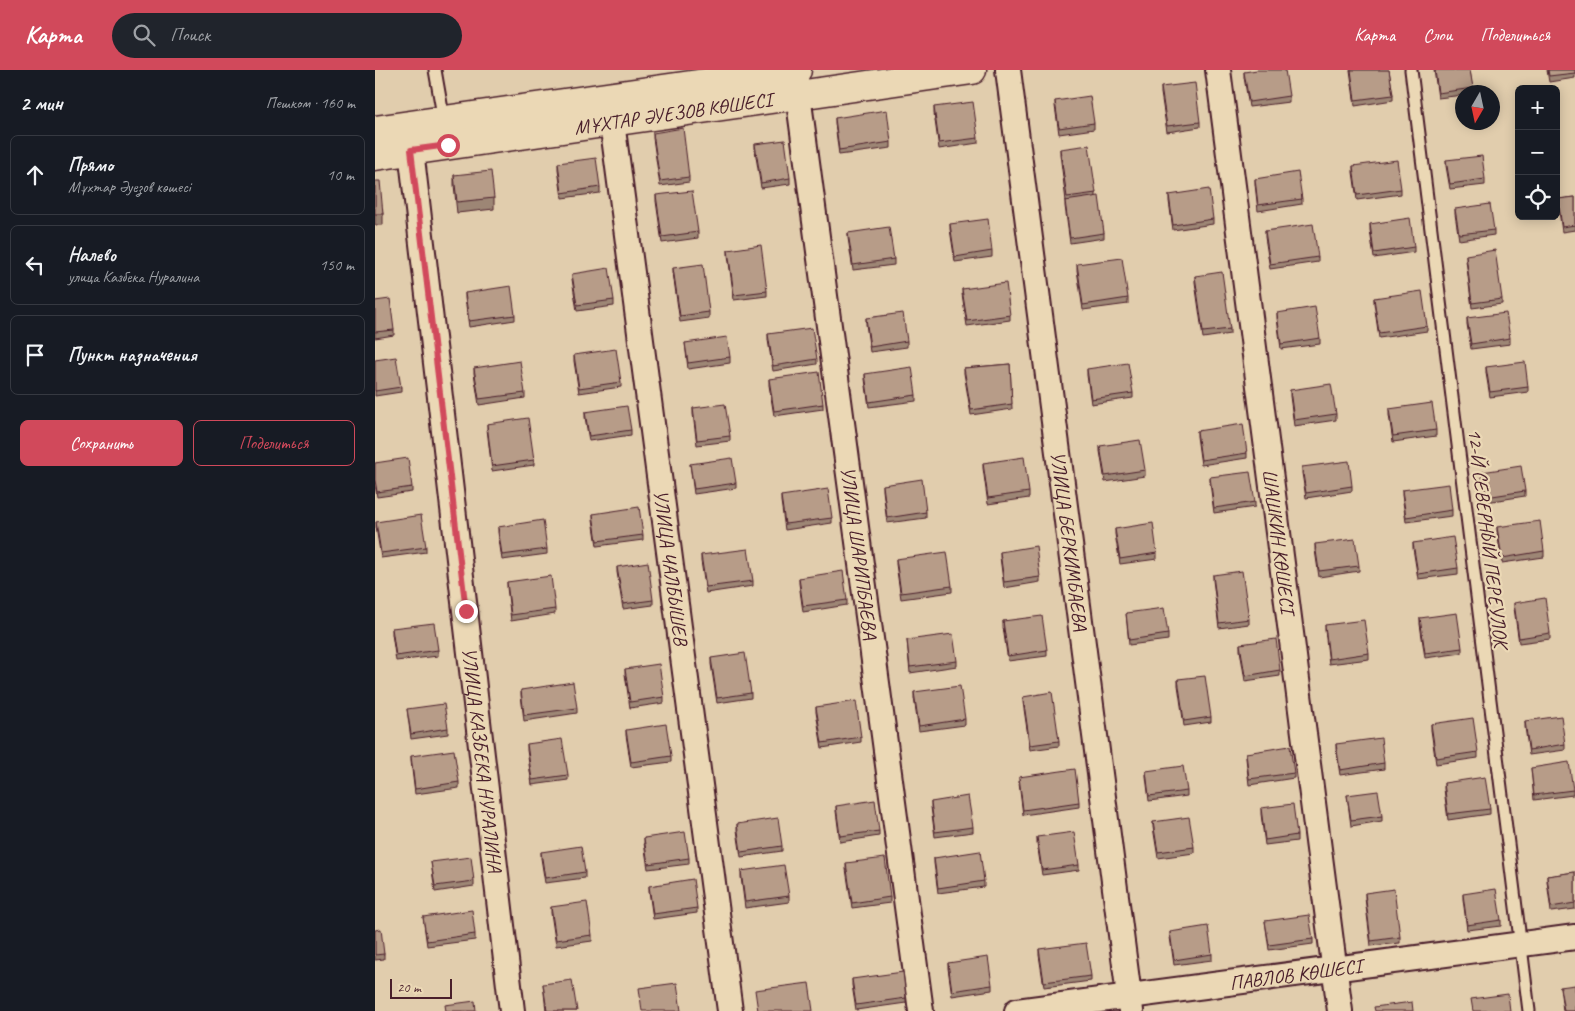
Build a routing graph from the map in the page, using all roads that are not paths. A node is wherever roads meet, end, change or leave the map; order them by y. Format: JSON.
{"nodes":[{"id":1,"x":435,"y":70,"type":"edge"},
{"id":2,"x":972,"y":70,"type":"edge"},
{"id":3,"x":1008,"y":70,"type":"edge"},
{"id":4,"x":1218,"y":70,"type":"edge"},
{"id":5,"x":1411,"y":70,"type":"edge"},
{"id":6,"x":797,"y":83,"type":"edge"},
{"id":7,"x":612,"y":122,"type":"junction"},
{"id":8,"x":375,"y":130,"type":"edge"},
{"id":9,"x":446,"y":133,"type":"junction"},
{"id":10,"x":411,"y":150,"type":"junction"},
{"id":11,"x":375,"y":156,"type":"edge"},
{"id":12,"x":1575,"y":937,"type":"edge"},
{"id":13,"x":1520,"y":944,"type":"junction"},
{"id":14,"x":1334,"y":969,"type":"junction"},
{"id":15,"x":1130,"y":1003,"type":"edge"},
{"id":16,"x":512,"y":1011,"type":"edge"},
{"id":17,"x":730,"y":1011,"type":"edge"},
{"id":18,"x":921,"y":1011,"type":"edge"},
{"id":19,"x":1017,"y":1011,"type":"edge"},
{"id":20,"x":1340,"y":1011,"type":"edge"},
{"id":21,"x":1529,"y":1011,"type":"edge"}],
"edges":[{"from":1,"to":9,"type":"lane"},
{"from":2,"to":6,"type":"main road","name":"МҰХТАР ӘУЕЗОВ КӨШЕСІ"},
{"from":3,"to":15,"type":"street","name":"УЛИЦА БЕРКИМБАЕВА"},
{"from":4,"to":14,"type":"street","name":"ШАШКИН КӨШЕСІ"},
{"from":5,"to":13,"type":"lane","name":"12-Й СЕВЕРНЫЙ ПЕРЕУЛОК"},
{"from":6,"to":7,"type":"main road","name":"МҰХТАР ӘУЕЗОВ КӨШЕСІ"},
{"from":6,"to":9,"type":"main road","name":"МҰХТАР ӘУЕЗОВ КӨШЕСІ"},
{"from":6,"to":18,"type":"street","name":"УЛИЦА ШАРИПБАЕВА"},
{"from":7,"to":9,"type":"main road","name":"МҰХТАР ӘУЕЗОВ КӨШЕСІ"},
{"from":7,"to":17,"type":"street","name":"УЛИЦА ЧАЛБЫШЕВ"},
{"from":8,"to":9,"type":"main road","name":"МҰХТАР ӘУЕЗОВ КӨШЕСІ"},
{"from":9,"to":10,"type":"main road","name":"МҰХТАР ӘУЕЗОВ КӨШЕСІ"},
{"from":10,"to":11,"type":"main road","name":"МҰХТАР ӘУЕЗОВ КӨШЕСІ"},
{"from":10,"to":16,"type":"street","name":"УЛИЦА КАЗБЕКА НУРАЛИНА"},
{"from":12,"to":13,"type":"street","name":"ПАВЛОВ КӨШЕСІ"},
{"from":13,"to":14,"type":"street","name":"ПАВЛОВ КӨШЕСІ"},
{"from":13,"to":21,"type":"lane","name":"12-Й СЕВЕРНЫЙ ПЕРЕУЛОК"},
{"from":14,"to":15,"type":"street","name":"ПАВЛОВ КӨШЕСІ"},
{"from":14,"to":20,"type":"street","name":"ШАШКИН КӨШЕСІ"},
{"from":15,"to":19,"type":"street","name":"ПАВЛОВ КӨШЕСІ"}]}
